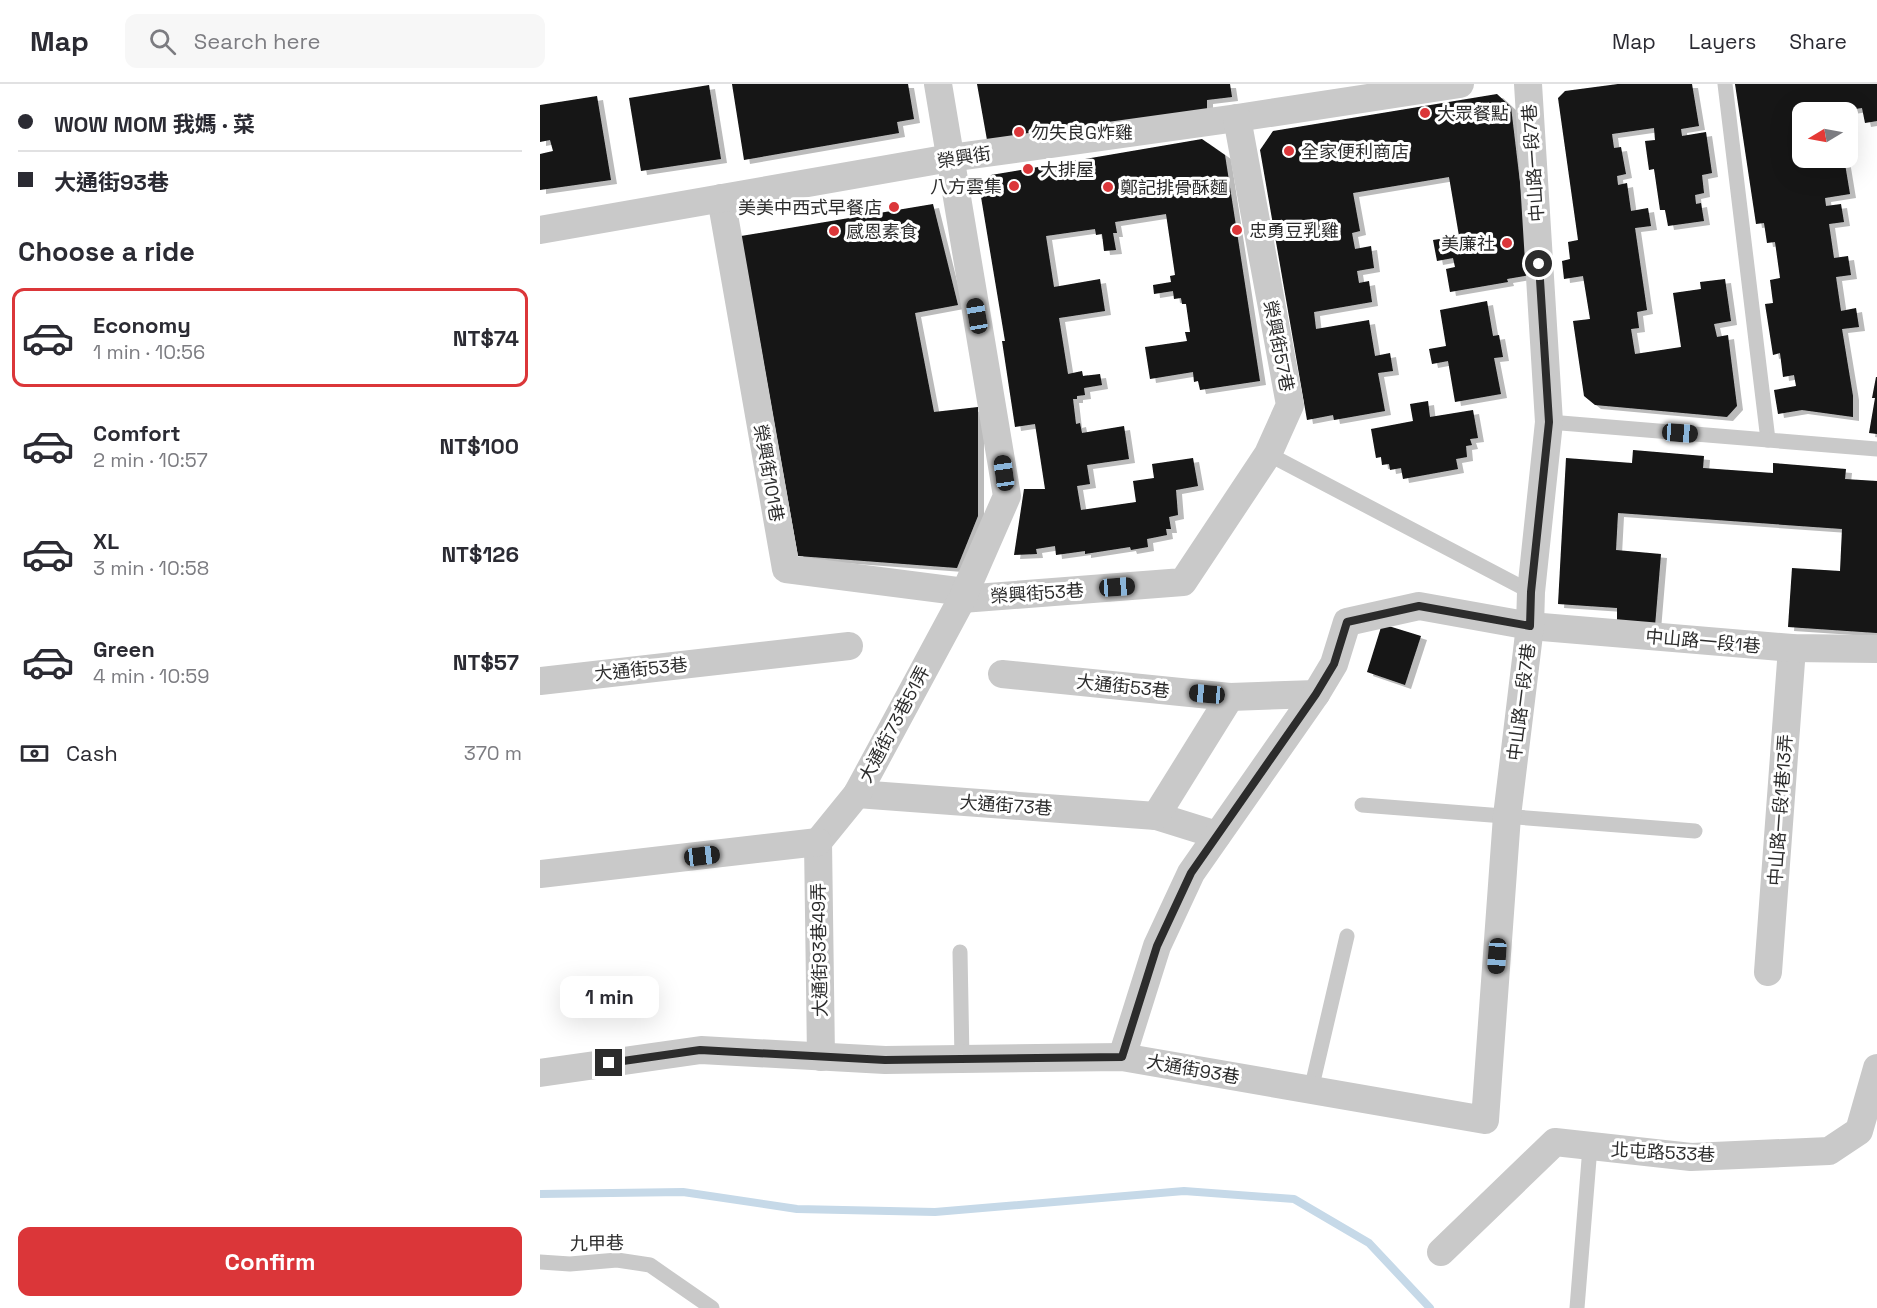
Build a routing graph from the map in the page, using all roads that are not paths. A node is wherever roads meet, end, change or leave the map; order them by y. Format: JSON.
{"nodes":[{"id":1,"x":939,"y":84,"type":"edge"},
{"id":2,"x":1460,"y":84,"type":"edge"},
{"id":3,"x":1528,"y":84,"type":"edge"},
{"id":4,"x":1725,"y":84,"type":"edge"},
{"id":5,"x":1236,"y":118,"type":"junction"},
{"id":6,"x":950,"y":158,"type":"junction"},
{"id":7,"x":721,"y":198,"type":"junction"},
{"id":8,"x":540,"y":230,"type":"edge"},
{"id":9,"x":1549,"y":422,"type":"junction"},
{"id":10,"x":1768,"y":440,"type":"junction"},
{"id":11,"x":1877,"y":449,"type":"edge"},
{"id":12,"x":1268,"y":454,"type":"junction"},
{"id":13,"x":1183,"y":582,"type":"joint"},
{"id":14,"x":1531,"y":592,"type":"junction"},
{"id":15,"x":963,"y":596,"type":"junction"},
{"id":16,"x":1530,"y":626,"type":"junction"},
{"id":17,"x":849,"y":646,"type":"dead end"},
{"id":18,"x":1792,"y":648,"type":"junction"},
{"id":19,"x":1877,"y":649,"type":"edge"},
{"id":20,"x":1002,"y":674,"type":"dead end"},
{"id":21,"x":540,"y":681,"type":"edge"},
{"id":22,"x":1316,"y":694,"type":"junction"},
{"id":23,"x":1230,"y":697,"type":"junction"},
{"id":24,"x":857,"y":794,"type":"junction"},
{"id":25,"x":1362,"y":805,"type":"dead end"},
{"id":26,"x":1156,"y":816,"type":"junction"},
{"id":27,"x":1507,"y":816,"type":"junction"},
{"id":28,"x":1695,"y":831,"type":"dead end"},
{"id":29,"x":1217,"y":835,"type":"junction"},
{"id":30,"x":818,"y":842,"type":"junction"},
{"id":31,"x":540,"y":874,"type":"edge"},
{"id":32,"x":1347,"y":936,"type":"dead end"},
{"id":33,"x":960,"y":952,"type":"dead end"},
{"id":34,"x":1768,"y":972,"type":"dead end"},
{"id":35,"x":821,"y":1057,"type":"junction"},
{"id":36,"x":1122,"y":1057,"type":"junction"},
{"id":37,"x":962,"y":1059,"type":"junction"},
{"id":38,"x":1877,"y":1068,"type":"edge"},
{"id":39,"x":540,"y":1073,"type":"edge"},
{"id":40,"x":1311,"y":1090,"type":"junction"},
{"id":41,"x":1485,"y":1120,"type":"joint"},
{"id":42,"x":1590,"y":1147,"type":"junction"},
{"id":43,"x":1441,"y":1252,"type":"dead end"},
{"id":44,"x":540,"y":1263,"type":"edge"},
{"id":45,"x":712,"y":1308,"type":"edge"},
{"id":46,"x":1577,"y":1308,"type":"edge"}],
"edges":[{"from":1,"to":6,"type":"street","name":"大通街73巷51弄"},
{"from":2,"to":5,"type":"street","name":"榮興街"},
{"from":3,"to":9,"type":"street","name":"中山路一段7巷"},
{"from":4,"to":10,"type":"lane"},
{"from":5,"to":6,"type":"street","name":"榮興街"},
{"from":5,"to":12,"type":"street","name":"榮興街57巷"},
{"from":6,"to":7,"type":"street","name":"榮興街"},
{"from":6,"to":15,"type":"street","name":"大通街73巷51弄"},
{"from":7,"to":8,"type":"street","name":"榮興街"},
{"from":7,"to":15,"type":"street","name":"榮興街101巷"},
{"from":9,"to":10,"type":"lane"},
{"from":9,"to":14,"type":"street","name":"中山路一段7巷"},
{"from":10,"to":11,"type":"lane"},
{"from":12,"to":13,"type":"street","name":"榮興街57巷"},
{"from":12,"to":14,"type":"lane"},
{"from":13,"to":15,"type":"street","name":"榮興街53巷"},
{"from":14,"to":16,"type":"street","name":"中山路一段7巷"},
{"from":15,"to":24,"type":"street","name":"大通街73巷51弄"},
{"from":16,"to":18,"type":"street","name":"中山路一段1巷"},
{"from":16,"to":22,"type":"street","name":"中山路一段1巷"},
{"from":16,"to":27,"type":"street","name":"中山路一段7巷"},
{"from":17,"to":21,"type":"street","name":"大通街53巷"},
{"from":18,"to":19,"type":"street","name":"中山路一段1巷"},
{"from":18,"to":34,"type":"street","name":"中山路一段1巷13弄"},
{"from":20,"to":23,"type":"street","name":"大通街53巷"},
{"from":22,"to":23,"type":"street","name":"大通街53巷"},
{"from":22,"to":29,"type":"street"},
{"from":23,"to":26,"type":"street"},
{"from":24,"to":26,"type":"street","name":"大通街73巷"},
{"from":24,"to":30,"type":"street","name":"大通街73巷51弄"},
{"from":25,"to":27,"type":"lane"},
{"from":26,"to":29,"type":"street","name":"大通街73巷"},
{"from":27,"to":28,"type":"lane"},
{"from":27,"to":41,"type":"street","name":"中山路一段7巷"},
{"from":29,"to":36,"type":"street"},
{"from":30,"to":31,"type":"street"},
{"from":30,"to":35,"type":"street","name":"大通街93巷49弄"},
{"from":32,"to":40,"type":"lane"},
{"from":33,"to":37,"type":"lane"},
{"from":35,"to":37,"type":"street","name":"大通街93巷"},
{"from":35,"to":39,"type":"street","name":"大通街93巷"},
{"from":36,"to":37,"type":"street","name":"大通街93巷"},
{"from":36,"to":40,"type":"street","name":"大通街93巷"},
{"from":38,"to":42,"type":"street","name":"北屯路533巷"},
{"from":40,"to":41,"type":"street","name":"大通街93巷"},
{"from":42,"to":43,"type":"street","name":"北屯路533巷"},
{"from":42,"to":46,"type":"lane"},
{"from":44,"to":45,"type":"lane","name":"九甲巷"}]}
